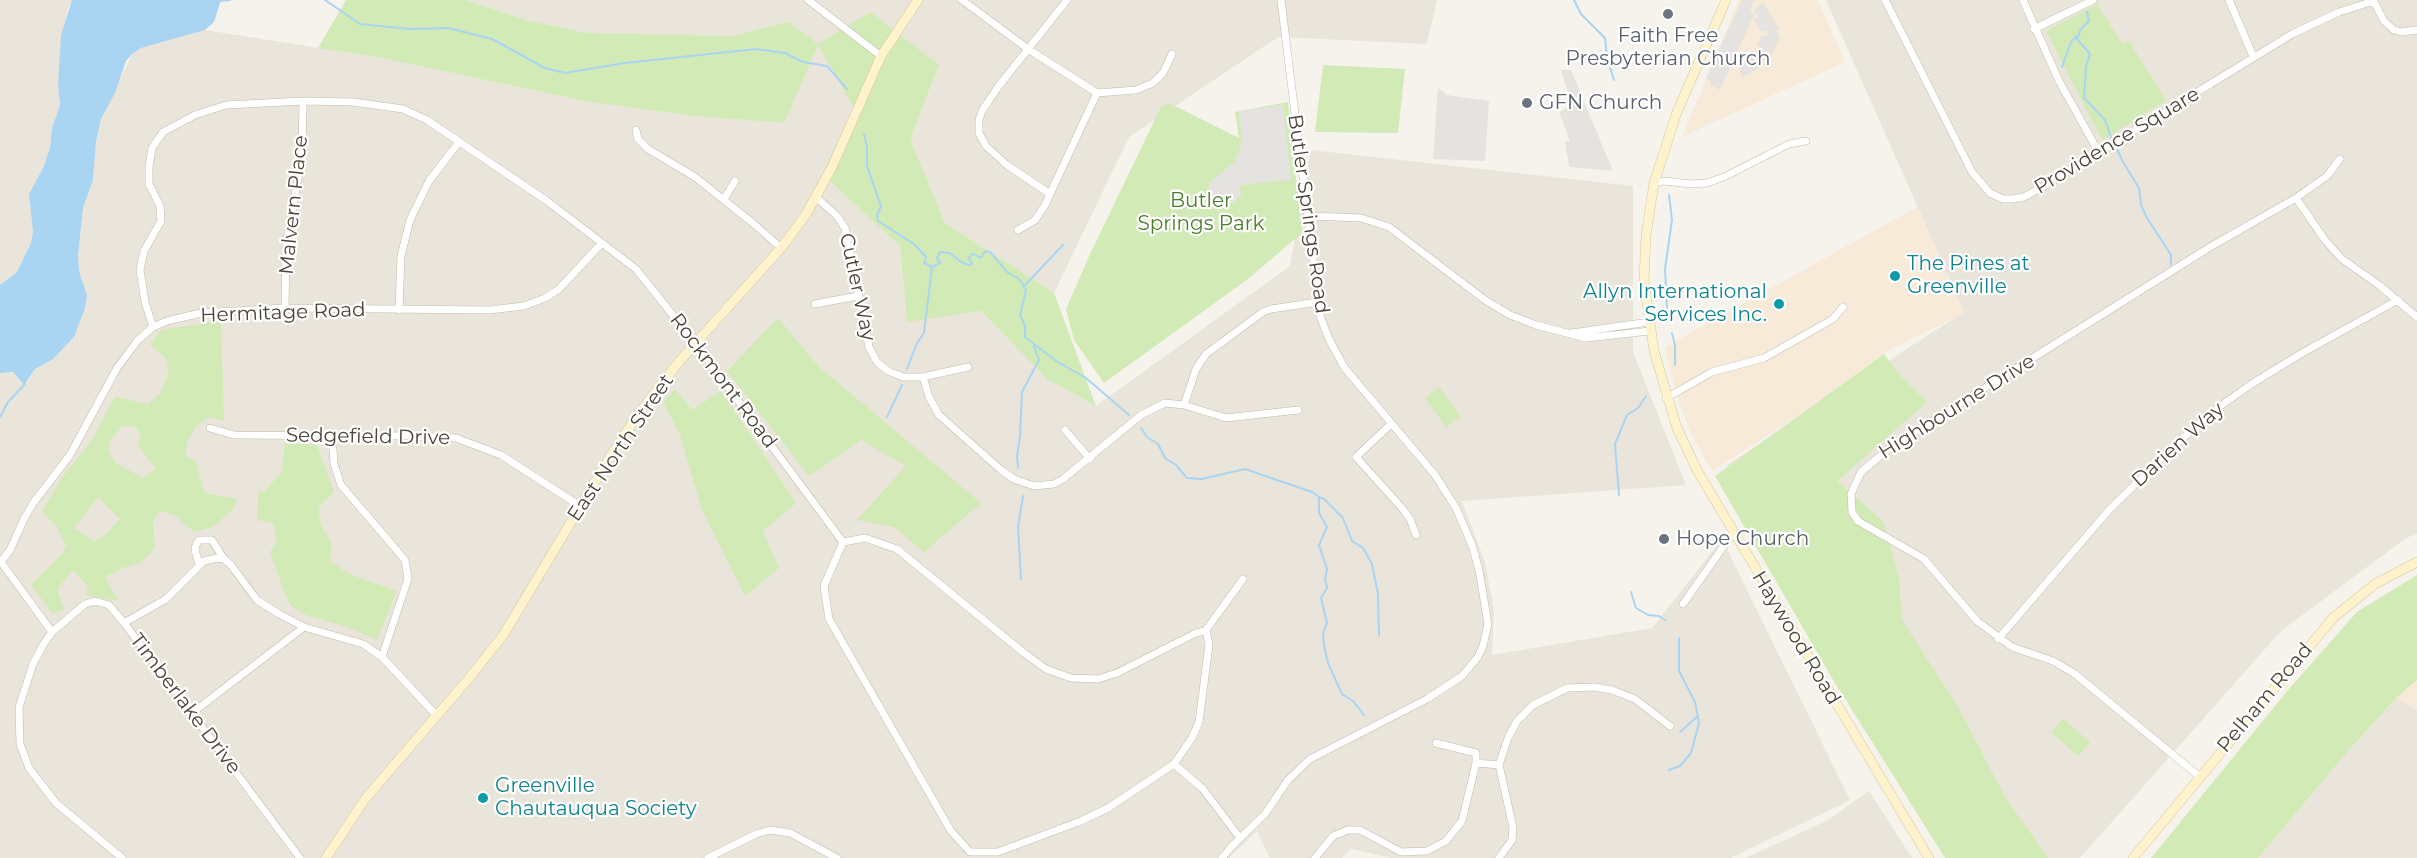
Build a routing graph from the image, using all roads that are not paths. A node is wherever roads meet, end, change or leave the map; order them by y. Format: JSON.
{"nodes":[{"id":1,"x":808,"y":0,"type":"edge"},
{"id":2,"x":918,"y":0,"type":"edge"},
{"id":3,"x":962,"y":0,"type":"edge"},
{"id":4,"x":1067,"y":0,"type":"edge"},
{"id":5,"x":1281,"y":0,"type":"edge"},
{"id":6,"x":1726,"y":0,"type":"edge"},
{"id":7,"x":1885,"y":0,"type":"edge"},
{"id":8,"x":2023,"y":0,"type":"edge"},
{"id":9,"x":2093,"y":0,"type":"edge"},
{"id":10,"x":2229,"y":0,"type":"edge"},
{"id":11,"x":2374,"y":0,"type":"edge"},
{"id":12,"x":2034,"y":29,"type":"junction"},
{"id":13,"x":2417,"y":30,"type":"edge"},
{"id":14,"x":1028,"y":50,"type":"junction"},
{"id":15,"x":1172,"y":54,"type":"dead end"},
{"id":16,"x":881,"y":56,"type":"junction"},
{"id":17,"x":2253,"y":56,"type":"junction"},
{"id":18,"x":1097,"y":93,"type":"junction"},
{"id":19,"x":303,"y":101,"type":"junction"},
{"id":20,"x":636,"y":130,"type":"dead end"},
{"id":21,"x":1806,"y":141,"type":"dead end"},
{"id":22,"x":459,"y":142,"type":"junction"},
{"id":23,"x":2098,"y":151,"type":"junction"},
{"id":24,"x":2340,"y":159,"type":"dead end"},
{"id":25,"x":735,"y":181,"type":"dead end"},
{"id":26,"x":1654,"y":183,"type":"junction"},
{"id":27,"x":1050,"y":194,"type":"junction"},
{"id":28,"x":816,"y":197,"type":"junction"},
{"id":29,"x":2296,"y":198,"type":"junction"},
{"id":30,"x":724,"y":199,"type":"junction"},
{"id":31,"x":1308,"y":216,"type":"junction"},
{"id":32,"x":1018,"y":230,"type":"dead end"},
{"id":33,"x":601,"y":244,"type":"junction"},
{"id":34,"x":781,"y":248,"type":"junction"},
{"id":35,"x":858,"y":296,"type":"junction"},
{"id":36,"x":2398,"y":300,"type":"junction"},
{"id":37,"x":1318,"y":302,"type":"junction"},
{"id":38,"x":815,"y":304,"type":"dead end"},
{"id":39,"x":1843,"y":307,"type":"dead end"},
{"id":40,"x":285,"y":308,"type":"junction"},
{"id":41,"x":399,"y":310,"type":"junction"},
{"id":42,"x":2417,"y":317,"type":"edge"},
{"id":43,"x":1650,"y":326,"type":"junction"},
{"id":44,"x":153,"y":327,"type":"junction"},
{"id":45,"x":695,"y":343,"type":"junction"},
{"id":46,"x":968,"y":367,"type":"dead end"},
{"id":47,"x":922,"y":377,"type":"junction"},
{"id":48,"x":1666,"y":398,"type":"junction"},
{"id":49,"x":1184,"y":405,"type":"junction"},
{"id":50,"x":1298,"y":411,"type":"dead end"},
{"id":51,"x":1391,"y":424,"type":"junction"},
{"id":52,"x":210,"y":428,"type":"dead end"},
{"id":53,"x":1065,"y":430,"type":"dead end"},
{"id":54,"x":332,"y":435,"type":"junction"},
{"id":55,"x":1089,"y":459,"type":"junction"},
{"id":56,"x":580,"y":506,"type":"junction"},
{"id":57,"x":1733,"y":534,"type":"junction"},
{"id":58,"x":1416,"y":535,"type":"dead end"},
{"id":59,"x":843,"y":542,"type":"junction"},
{"id":60,"x":224,"y":559,"type":"junction"},
{"id":61,"x":2417,"y":562,"type":"edge"},
{"id":62,"x":0,"y":563,"type":"edge"},
{"id":63,"x":199,"y":564,"type":"junction"},
{"id":64,"x":1243,"y":579,"type":"dead end"},
{"id":65,"x":1683,"y":604,"type":"dead end"},
{"id":66,"x":124,"y":623,"type":"junction"},
{"id":67,"x":303,"y":627,"type":"junction"},
{"id":68,"x":1206,"y":630,"type":"junction"},
{"id":69,"x":52,"y":632,"type":"junction"},
{"id":70,"x":1998,"y":639,"type":"junction"},
{"id":71,"x":382,"y":657,"type":"junction"},
{"id":72,"x":192,"y":713,"type":"junction"},
{"id":73,"x":437,"y":716,"type":"junction"},
{"id":74,"x":1670,"y":726,"type":"dead end"},
{"id":75,"x":1436,"y":743,"type":"dead end"},
{"id":76,"x":1476,"y":763,"type":"junction"},
{"id":77,"x":1174,"y":764,"type":"junction"},
{"id":78,"x":1499,"y":765,"type":"junction"},
{"id":79,"x":2200,"y":777,"type":"junction"},
{"id":80,"x":1240,"y":837,"type":"junction"},
{"id":81,"x":122,"y":858,"type":"edge"},
{"id":82,"x":300,"y":858,"type":"edge"},
{"id":83,"x":326,"y":858,"type":"edge"},
{"id":84,"x":708,"y":858,"type":"edge"},
{"id":85,"x":837,"y":858,"type":"edge"},
{"id":86,"x":1222,"y":858,"type":"edge"},
{"id":87,"x":1315,"y":858,"type":"edge"},
{"id":88,"x":1499,"y":858,"type":"edge"},
{"id":89,"x":1929,"y":858,"type":"edge"},
{"id":90,"x":2133,"y":858,"type":"edge"}],
"edges":[{"from":1,"to":16,"type":"street"},
{"from":2,"to":16,"type":"main road","name":"East North Street"},
{"from":3,"to":14,"type":"street"},
{"from":4,"to":14,"type":"street"},
{"from":5,"to":31,"type":"street","name":"Butler Springs Road"},
{"from":6,"to":26,"type":"main road","name":"Haywood Road"},
{"from":7,"to":23,"type":"street","name":"Providence Square"},
{"from":8,"to":12,"type":"street"},
{"from":9,"to":12,"type":"street"},
{"from":10,"to":17,"type":"street"},
{"from":11,"to":13,"type":"street"},
{"from":11,"to":17,"type":"street","name":"Providence Square"},
{"from":12,"to":23,"type":"street"},
{"from":14,"to":18,"type":"street"},
{"from":14,"to":27,"type":"street"},
{"from":15,"to":18,"type":"street"},
{"from":16,"to":28,"type":"main road","name":"East North Street"},
{"from":17,"to":23,"type":"street","name":"Providence Square"},
{"from":18,"to":27,"type":"street"},
{"from":19,"to":22,"type":"street","name":"Rockmont Road"},
{"from":19,"to":40,"type":"street","name":"Malvern Place"},
{"from":19,"to":44,"type":"street","name":"Rockmont Road"},
{"from":20,"to":30,"type":"street"},
{"from":21,"to":26,"type":"street"},
{"from":22,"to":33,"type":"street","name":"Rockmont Road"},
{"from":22,"to":41,"type":"street"},
{"from":24,"to":29,"type":"street","name":"Highbourne Drive"},
{"from":25,"to":30,"type":"street"},
{"from":26,"to":43,"type":"main road","name":"Haywood Road"},
{"from":27,"to":32,"type":"street"},
{"from":28,"to":34,"type":"main road","name":"East North Street"},
{"from":28,"to":35,"type":"street","name":"Cutler Way"},
{"from":29,"to":36,"type":"street"},
{"from":29,"to":70,"type":"street","name":"Highbourne Drive"},
{"from":30,"to":34,"type":"street"},
{"from":31,"to":37,"type":"street","name":"Butler Springs Road"},
{"from":31,"to":43,"type":"street"},
{"from":33,"to":41,"type":"street","name":"Hermitage Road"},
{"from":33,"to":45,"type":"street","name":"Rockmont Road"},
{"from":34,"to":45,"type":"main road","name":"East North Street"},
{"from":35,"to":38,"type":"street"},
{"from":35,"to":47,"type":"street","name":"Cutler Way"},
{"from":36,"to":42,"type":"street"},
{"from":36,"to":70,"type":"street","name":"Darien Way"},
{"from":37,"to":49,"type":"street"},
{"from":37,"to":51,"type":"street","name":"Butler Springs Road"},
{"from":39,"to":48,"type":"street"},
{"from":40,"to":41,"type":"street","name":"Hermitage Road"},
{"from":40,"to":44,"type":"street","name":"Hermitage Road"},
{"from":43,"to":48,"type":"main road","name":"Haywood Road"},
{"from":44,"to":62,"type":"street","name":"Hermitage Road"},
{"from":45,"to":56,"type":"main road","name":"East North Street"},
{"from":45,"to":59,"type":"street","name":"Rockmont Road"},
{"from":46,"to":47,"type":"street","name":"Cutler Way"},
{"from":47,"to":55,"type":"street"},
{"from":48,"to":57,"type":"main road","name":"Haywood Road"},
{"from":49,"to":50,"type":"street"},
{"from":49,"to":55,"type":"street"},
{"from":51,"to":58,"type":"street"},
{"from":51,"to":80,"type":"street","name":"Butler Springs Road"},
{"from":52,"to":54,"type":"street","name":"Sedgefield Drive"},
{"from":53,"to":55,"type":"street"},
{"from":54,"to":56,"type":"street","name":"Sedgefield Drive"},
{"from":54,"to":71,"type":"street"},
{"from":56,"to":73,"type":"main road","name":"East North Street"},
{"from":57,"to":65,"type":"street"},
{"from":57,"to":89,"type":"main road","name":"Haywood Road"},
{"from":59,"to":68,"type":"street"},
{"from":59,"to":77,"type":"street"},
{"from":60,"to":63,"type":"street"},
{"from":60,"to":63,"type":"street"},
{"from":60,"to":67,"type":"street"},
{"from":61,"to":79,"type":"main road","name":"Pelham Road"},
{"from":62,"to":69,"type":"street"},
{"from":63,"to":66,"type":"street"},
{"from":64,"to":68,"type":"street"},
{"from":66,"to":69,"type":"street","name":"Timberlake Drive"},
{"from":66,"to":72,"type":"street","name":"Timberlake Drive"},
{"from":67,"to":71,"type":"street"},
{"from":67,"to":72,"type":"street"},
{"from":68,"to":77,"type":"street"},
{"from":69,"to":81,"type":"street"},
{"from":70,"to":79,"type":"street","name":"Highbourne Drive"},
{"from":71,"to":73,"type":"street"},
{"from":72,"to":82,"type":"street","name":"Timberlake Drive"},
{"from":73,"to":83,"type":"main road","name":"East North Street"},
{"from":74,"to":78,"type":"street"},
{"from":75,"to":76,"type":"street"},
{"from":76,"to":78,"type":"street"},
{"from":76,"to":87,"type":"street"},
{"from":77,"to":80,"type":"street"},
{"from":78,"to":88,"type":"street"},
{"from":79,"to":90,"type":"main road","name":"Pelham Road"},
{"from":80,"to":86,"type":"street","name":"Butler Springs Road"},
{"from":84,"to":85,"type":"street"}]}
